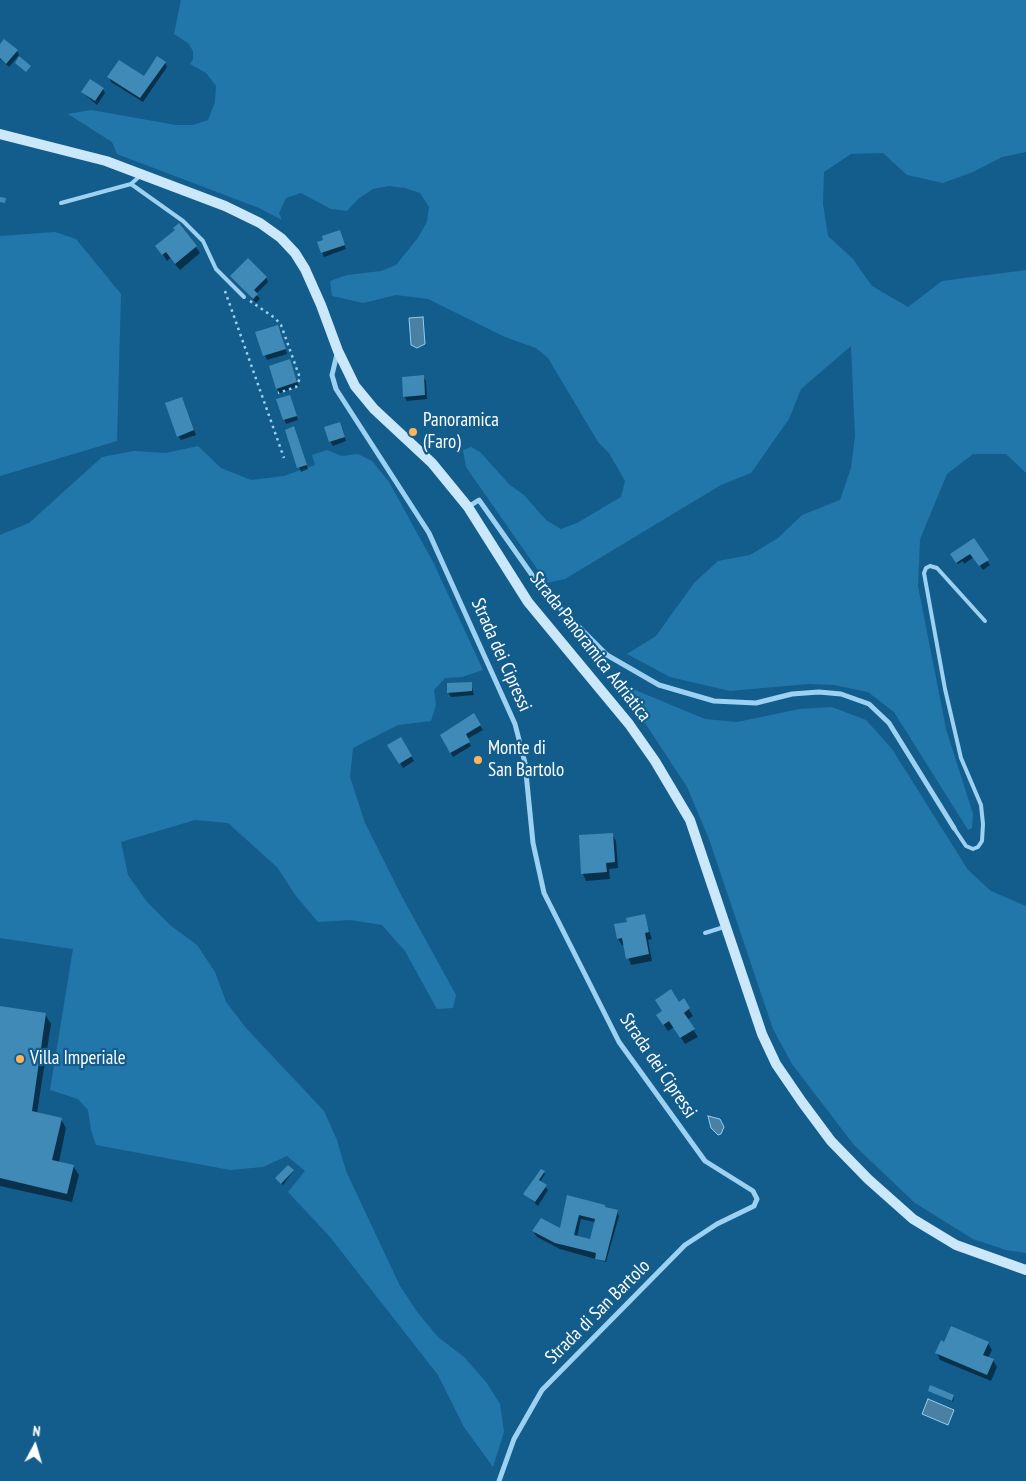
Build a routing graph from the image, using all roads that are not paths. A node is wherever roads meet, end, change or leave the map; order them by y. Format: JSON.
{"nodes":[{"id":1,"x":0,"y":134,"type":"edge"},
{"id":2,"x":143,"y":174,"type":"junction"},
{"id":3,"x":131,"y":184,"type":"junction"},
{"id":4,"x":61,"y":203,"type":"dead end"},
{"id":5,"x":244,"y":297,"type":"road end"},
{"id":6,"x":338,"y":351,"type":"junction"},
{"id":7,"x":468,"y":507,"type":"junction"},
{"id":8,"x":985,"y":621,"type":"dead end"},
{"id":9,"x":954,"y":828,"type":"joint"},
{"id":10,"x":724,"y":928,"type":"junction"},
{"id":11,"x":705,"y":933,"type":"dead end"},
{"id":12,"x":757,"y":1199,"type":"joint"},
{"id":13,"x":1026,"y":1270,"type":"edge"},
{"id":14,"x":499,"y":1481,"type":"edge"}],
"edges":[{"from":1,"to":2,"type":"street","name":"Strada Panoramica Adriatica"},
{"from":2,"to":3,"type":"lane"},
{"from":2,"to":6,"type":"street","name":"Strada Panoramica Adriatica"},
{"from":3,"to":4,"type":"lane"},
{"from":3,"to":5,"type":"lane"},
{"from":6,"to":7,"type":"street","name":"Strada Panoramica Adriatica"},
{"from":6,"to":12,"type":"street","name":"Strada dei Cipressi"},
{"from":7,"to":9,"type":"street"},
{"from":7,"to":10,"type":"street","name":"Strada Panoramica Adriatica"},
{"from":8,"to":9,"type":"lane"},
{"from":10,"to":11,"type":"lane"},
{"from":10,"to":13,"type":"street","name":"Strada Panoramica Adriatica"},
{"from":12,"to":14,"type":"street","name":"Strada di San Bartolo"}]}
